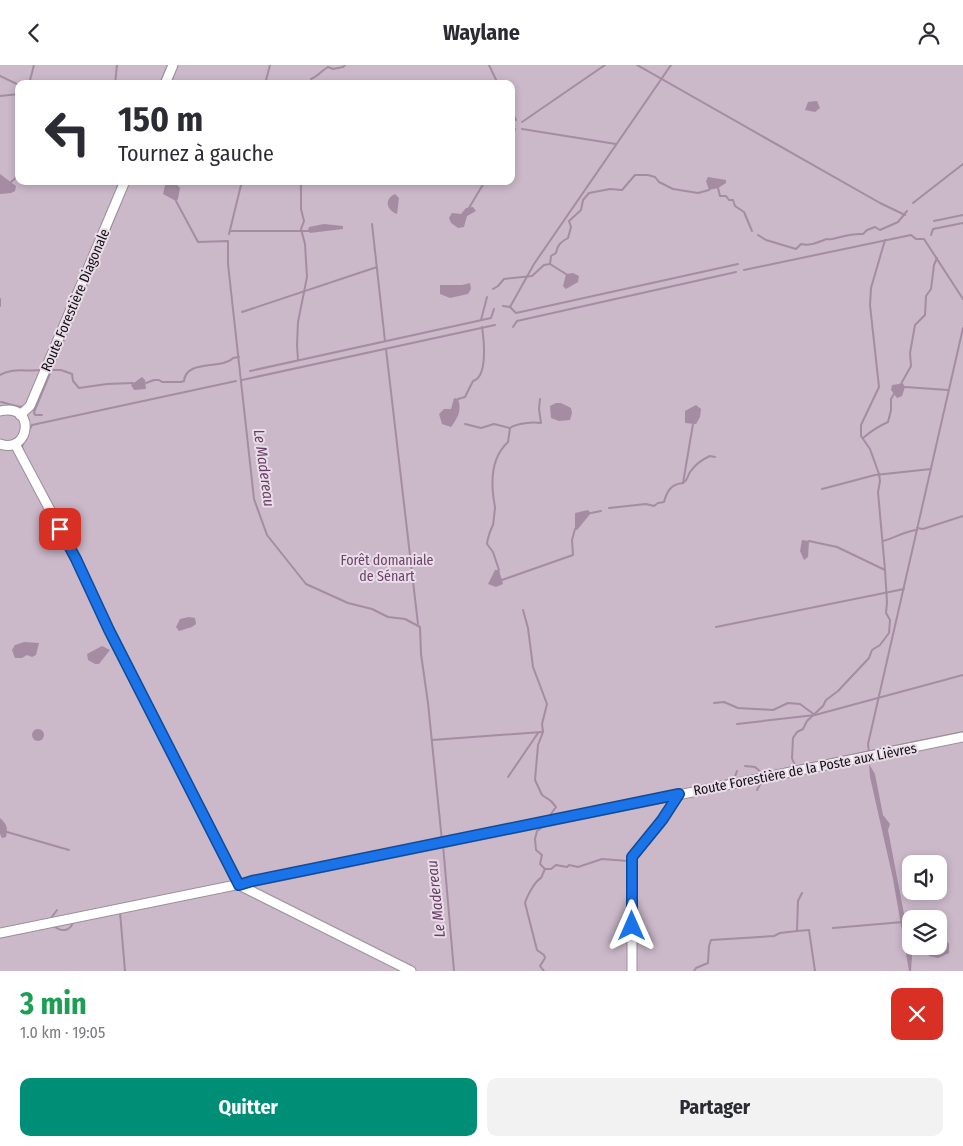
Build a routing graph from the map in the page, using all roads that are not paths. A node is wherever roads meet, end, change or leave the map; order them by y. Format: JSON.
{"nodes":[{"id":1,"x":173,"y":65,"type":"edge"},
{"id":2,"x":167,"y":80,"type":"edge"},
{"id":3,"x":123,"y":185,"type":"edge"},
{"id":4,"x":0,"y":411,"type":"edge"},
{"id":5,"x":20,"y":415,"type":"junction"},
{"id":6,"x":0,"y":444,"type":"edge"},
{"id":7,"x":15,"y":444,"type":"junction"},
{"id":8,"x":963,"y":737,"type":"edge"},
{"id":9,"x":679,"y":794,"type":"junction"},
{"id":10,"x":239,"y":885,"type":"junction"},
{"id":11,"x":0,"y":933,"type":"edge"},
{"id":12,"x":411,"y":971,"type":"edge"},
{"id":13,"x":632,"y":971,"type":"edge"}],
"edges":[{"from":1,"to":2,"type":"street"},
{"from":3,"to":5,"type":"street","name":"Route Forestière Diagonale"},
{"from":4,"to":5,"type":"street"},
{"from":5,"to":7,"type":"street"},
{"from":6,"to":7,"type":"street"},
{"from":7,"to":10,"type":"street"},
{"from":8,"to":9,"type":"street","name":"Route Forestière de la Poste aux Lièvres"},
{"from":9,"to":10,"type":"street","name":"Route Forestière de la Poste aux Lièvres"},
{"from":9,"to":13,"type":"street"},
{"from":10,"to":11,"type":"street","name":"Route Forestière de la Poste aux Lièvres"},
{"from":10,"to":12,"type":"street"}]}
